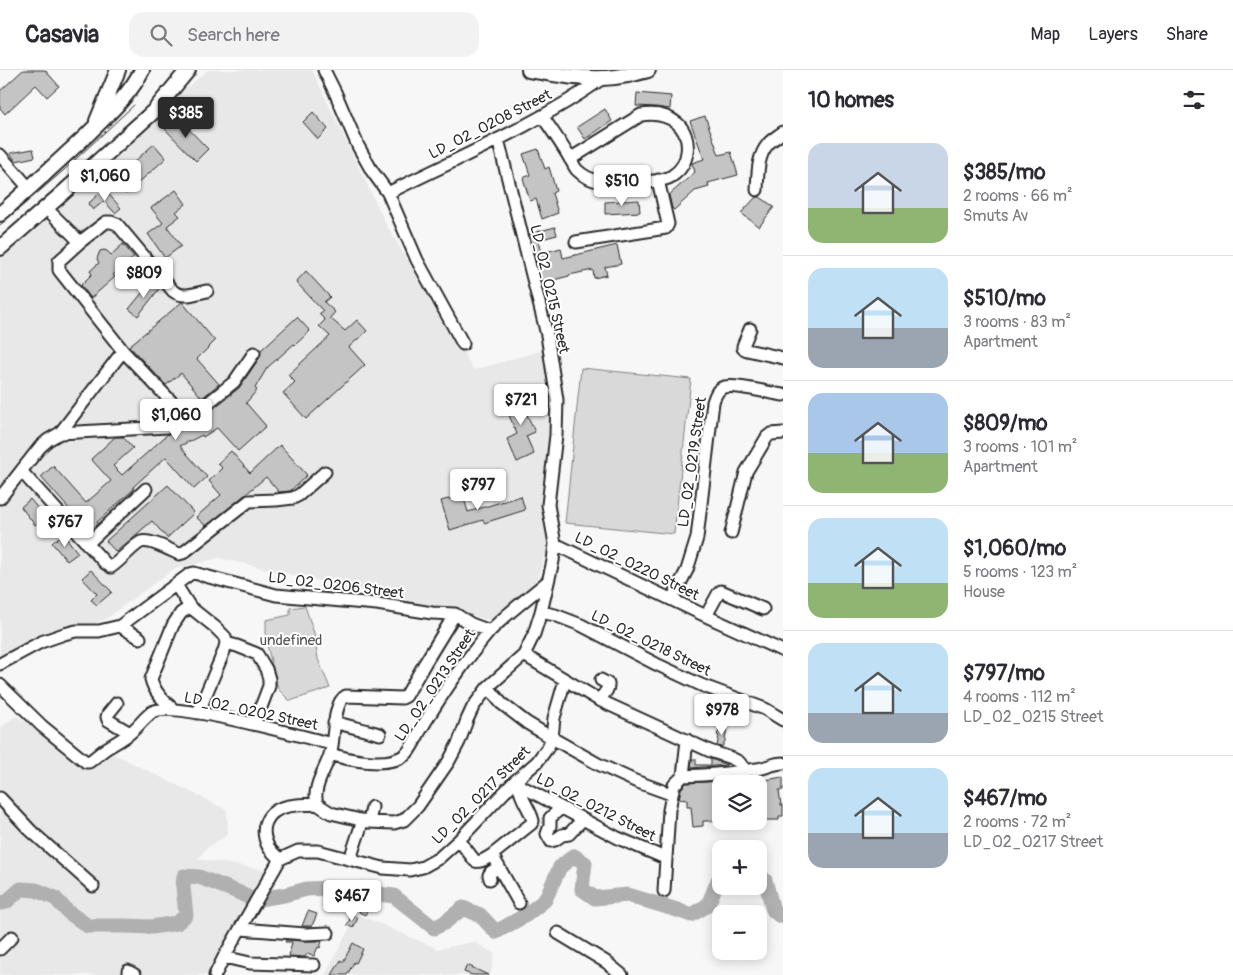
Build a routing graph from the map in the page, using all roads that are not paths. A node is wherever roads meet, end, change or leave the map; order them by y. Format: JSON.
{"nodes":[{"id":1,"x":118,"y":70,"type":"edge"},
{"id":2,"x":142,"y":70,"type":"edge"},
{"id":3,"x":188,"y":70,"type":"edge"},
{"id":4,"x":324,"y":70,"type":"edge"},
{"id":5,"x":529,"y":70,"type":"edge"},
{"id":6,"x":648,"y":70,"type":"edge"},
{"id":7,"x":603,"y":78,"type":"junction"},
{"id":8,"x":542,"y":116,"type":"junction"},
{"id":9,"x":95,"y":126,"type":"junction"},
{"id":10,"x":783,"y":132,"type":"edge"},
{"id":11,"x":498,"y":139,"type":"junction"},
{"id":12,"x":0,"y":155,"type":"edge"},
{"id":13,"x":570,"y":158,"type":"junction"},
{"id":14,"x":658,"y":180,"type":"junction"},
{"id":15,"x":28,"y":188,"type":"junction"},
{"id":16,"x":758,"y":190,"type":"dead end"},
{"id":17,"x":388,"y":193,"type":"junction"},
{"id":18,"x":46,"y":208,"type":"junction"},
{"id":19,"x":0,"y":214,"type":"edge"},
{"id":20,"x":80,"y":242,"type":"junction"},
{"id":21,"x":576,"y":242,"type":"dead end"},
{"id":22,"x":0,"y":248,"type":"edge"},
{"id":23,"x":208,"y":291,"type":"dead end"},
{"id":24,"x":750,"y":329,"type":"dead end"},
{"id":25,"x":463,"y":344,"type":"dead end"},
{"id":26,"x":124,"y":351,"type":"junction"},
{"id":27,"x":254,"y":353,"type":"dead end"},
{"id":28,"x":783,"y":358,"type":"edge"},
{"id":29,"x":783,"y":395,"type":"edge"},
{"id":30,"x":187,"y":418,"type":"junction"},
{"id":31,"x":60,"y":433,"type":"junction"},
{"id":32,"x":783,"y":433,"type":"edge"},
{"id":33,"x":21,"y":471,"type":"junction"},
{"id":34,"x":325,"y":472,"type":"dead end"},
{"id":35,"x":146,"y":489,"type":"dead end"},
{"id":36,"x":0,"y":498,"type":"edge"},
{"id":37,"x":731,"y":533,"type":"dead end"},
{"id":38,"x":87,"y":544,"type":"junction"},
{"id":39,"x":555,"y":544,"type":"junction"},
{"id":40,"x":547,"y":582,"type":"junction"},
{"id":41,"x":176,"y":585,"type":"junction"},
{"id":42,"x":672,"y":600,"type":"junction"},
{"id":43,"x":190,"y":607,"type":"junction"},
{"id":44,"x":763,"y":608,"type":"dead end"},
{"id":45,"x":540,"y":612,"type":"junction"},
{"id":46,"x":455,"y":614,"type":"junction"},
{"id":47,"x":706,"y":616,"type":"junction"},
{"id":48,"x":120,"y":626,"type":"junction"},
{"id":49,"x":490,"y":631,"type":"junction"},
{"id":50,"x":140,"y":638,"type":"dead end"},
{"id":51,"x":226,"y":643,"type":"junction"},
{"id":52,"x":778,"y":649,"type":"edge"},
{"id":53,"x":524,"y":655,"type":"junction"},
{"id":54,"x":0,"y":664,"type":"edge"},
{"id":55,"x":565,"y":680,"type":"junction"},
{"id":56,"x":601,"y":680,"type":"dead end"},
{"id":57,"x":0,"y":685,"type":"edge"},
{"id":58,"x":488,"y":687,"type":"junction"},
{"id":59,"x":599,"y":700,"type":"junction"},
{"id":60,"x":117,"y":704,"type":"dead end"},
{"id":61,"x":174,"y":710,"type":"junction"},
{"id":62,"x":198,"y":713,"type":"junction"},
{"id":63,"x":783,"y":720,"type":"edge"},
{"id":64,"x":334,"y":723,"type":"junction"},
{"id":65,"x":253,"y":724,"type":"junction"},
{"id":66,"x":130,"y":733,"type":"junction"},
{"id":67,"x":380,"y":734,"type":"dead end"},
{"id":68,"x":552,"y":738,"type":"junction"},
{"id":69,"x":687,"y":740,"type":"junction"},
{"id":70,"x":331,"y":749,"type":"junction"},
{"id":71,"x":783,"y":763,"type":"edge"},
{"id":72,"x":746,"y":770,"type":"junction"},
{"id":73,"x":683,"y":776,"type":"junction"},
{"id":74,"x":517,"y":784,"type":"junction"},
{"id":75,"x":671,"y":794,"type":"junction"},
{"id":76,"x":0,"y":798,"type":"edge"},
{"id":77,"x":317,"y":804,"type":"junction"},
{"id":78,"x":372,"y":807,"type":"dead end"},
{"id":79,"x":561,"y":808,"type":"junction"},
{"id":80,"x":583,"y":818,"type":"junction"},
{"id":81,"x":366,"y":821,"type":"junction"},
{"id":82,"x":459,"y":840,"type":"junction"},
{"id":83,"x":492,"y":855,"type":"junction"},
{"id":84,"x":665,"y":858,"type":"junction"},
{"id":85,"x":280,"y":859,"type":"junction"},
{"id":86,"x":350,"y":859,"type":"junction"},
{"id":87,"x":499,"y":867,"type":"junction"},
{"id":88,"x":490,"y":879,"type":"dead end"},
{"id":89,"x":93,"y":886,"type":"dead end"},
{"id":90,"x":664,"y":891,"type":"dead end"},
{"id":91,"x":519,"y":903,"type":"dead end"},
{"id":92,"x":240,"y":929,"type":"junction"},
{"id":93,"x":328,"y":933,"type":"dead end"},
{"id":94,"x":558,"y":933,"type":"dead end"},
{"id":95,"x":12,"y":937,"type":"dead end"},
{"id":96,"x":0,"y":949,"type":"edge"},
{"id":97,"x":224,"y":957,"type":"junction"},
{"id":98,"x":314,"y":965,"type":"dead end"},
{"id":99,"x":215,"y":975,"type":"edge"},
{"id":100,"x":622,"y":975,"type":"edge"}],
"edges":[{"from":1,"to":9,"type":"main road"},
{"from":2,"to":9,"type":"main road"},
{"from":3,"to":18,"type":"main road"},
{"from":4,"to":17,"type":"street"},
{"from":5,"to":7,"type":"main road"},
{"from":6,"to":7,"type":"main road"},
{"from":7,"to":8,"type":"street","name":"LD_02_0208 Street"},
{"from":8,"to":11,"type":"street","name":"LD_02_0208 Street"},
{"from":8,"to":13,"type":"street"},
{"from":9,"to":15,"type":"main road"},
{"from":10,"to":16,"type":"street"},
{"from":11,"to":17,"type":"street","name":"LD_02_0208 Street"},
{"from":11,"to":39,"type":"street","name":"LD_02_0215 Street"},
{"from":12,"to":15,"type":"street"},
{"from":13,"to":14,"type":"street"},
{"from":13,"to":14,"type":"street"},
{"from":14,"to":21,"type":"street"},
{"from":15,"to":19,"type":"main road"},
{"from":17,"to":25,"type":"street"},
{"from":18,"to":20,"type":"street"},
{"from":18,"to":22,"type":"main road"},
{"from":20,"to":23,"type":"street"},
{"from":20,"to":26,"type":"street"},
{"from":24,"to":28,"type":"street"},
{"from":26,"to":30,"type":"street"},
{"from":26,"to":31,"type":"street"},
{"from":27,"to":30,"type":"street"},
{"from":29,"to":42,"type":"street","name":"LD_02_0219 Street"},
{"from":30,"to":31,"type":"street"},
{"from":31,"to":33,"type":"street"},
{"from":32,"to":37,"type":"street"},
{"from":33,"to":36,"type":"street"},
{"from":33,"to":38,"type":"street"},
{"from":34,"to":38,"type":"street"},
{"from":35,"to":38,"type":"street"},
{"from":39,"to":40,"type":"street","name":"LD_02_0215 Street"},
{"from":39,"to":42,"type":"street","name":"LD_02_0220 Street"},
{"from":40,"to":45,"type":"street","name":"LD_02_0215 Street"},
{"from":40,"to":49,"type":"street","name":"LD_02_0213 Street"},
{"from":41,"to":43,"type":"street"},
{"from":41,"to":46,"type":"street","name":"LD_02_0206 Street"},
{"from":41,"to":48,"type":"street","name":"LD_02_0206 Street"},
{"from":42,"to":47,"type":"street","name":"LD_02_0220 Street"},
{"from":43,"to":51,"type":"street"},
{"from":43,"to":61,"type":"street"},
{"from":44,"to":47,"type":"street","name":"LD_02_0220 Street"},
{"from":45,"to":53,"type":"street","name":"LD_02_0215 Street"},
{"from":45,"to":63,"type":"street","name":"LD_02_0218 Street"},
{"from":46,"to":49,"type":"street"},
{"from":46,"to":64,"type":"street"},
{"from":47,"to":52,"type":"street","name":"LD_02_0220 Street"},
{"from":48,"to":50,"type":"street"},
{"from":48,"to":54,"type":"street","name":"LD_02_0206 Street"},
{"from":49,"to":70,"type":"street","name":"LD_02_0213 Street"},
{"from":51,"to":62,"type":"street"},
{"from":51,"to":65,"type":"street"},
{"from":53,"to":55,"type":"street"},
{"from":53,"to":58,"type":"street","name":"LD_02_0215 Street"},
{"from":55,"to":59,"type":"street"},
{"from":55,"to":68,"type":"street"},
{"from":56,"to":59,"type":"street"},
{"from":57,"to":66,"type":"street","name":"LD_02_0202 Street"},
{"from":58,"to":68,"type":"street"},
{"from":58,"to":81,"type":"street","name":"LD_02_0215 Street"},
{"from":59,"to":69,"type":"street"},
{"from":60,"to":66,"type":"street"},
{"from":61,"to":62,"type":"street","name":"LD_02_0202 Street"},
{"from":61,"to":66,"type":"street","name":"LD_02_0202 Street"},
{"from":62,"to":65,"type":"street","name":"LD_02_0202 Street"},
{"from":64,"to":67,"type":"street"},
{"from":64,"to":70,"type":"street"},
{"from":65,"to":70,"type":"street","name":"LD_02_0202 Street"},
{"from":68,"to":74,"type":"street","name":"LD_02_0217 Street"},
{"from":68,"to":75,"type":"street"},
{"from":69,"to":72,"type":"street"},
{"from":69,"to":73,"type":"street"},
{"from":70,"to":77,"type":"street"},
{"from":71,"to":72,"type":"street"},
{"from":72,"to":73,"type":"street"},
{"from":73,"to":75,"type":"street"},
{"from":74,"to":79,"type":"street","name":"LD_02_0212 Street"},
{"from":74,"to":82,"type":"street","name":"LD_02_0217 Street"},
{"from":74,"to":83,"type":"street"},
{"from":75,"to":84,"type":"street"},
{"from":76,"to":89,"type":"street"},
{"from":77,"to":81,"type":"street","name":"LD_02_0215 Street"},
{"from":77,"to":85,"type":"street"},
{"from":78,"to":81,"type":"street"},
{"from":79,"to":80,"type":"street","name":"LD_02_0212 Street"},
{"from":79,"to":80,"type":"street"},
{"from":80,"to":84,"type":"street","name":"LD_02_0212 Street"},
{"from":81,"to":86,"type":"street"},
{"from":82,"to":83,"type":"street"},
{"from":82,"to":86,"type":"street","name":"LD_02_0217 Street"},
{"from":83,"to":87,"type":"street"},
{"from":84,"to":90,"type":"street"},
{"from":85,"to":86,"type":"street","name":"LD_02_0217 Street"},
{"from":85,"to":92,"type":"street"},
{"from":87,"to":88,"type":"street"},
{"from":87,"to":91,"type":"street"},
{"from":92,"to":93,"type":"street"},
{"from":92,"to":97,"type":"street"},
{"from":94,"to":100,"type":"street"},
{"from":95,"to":96,"type":"street"},
{"from":97,"to":98,"type":"street"},
{"from":97,"to":99,"type":"street"}]}
